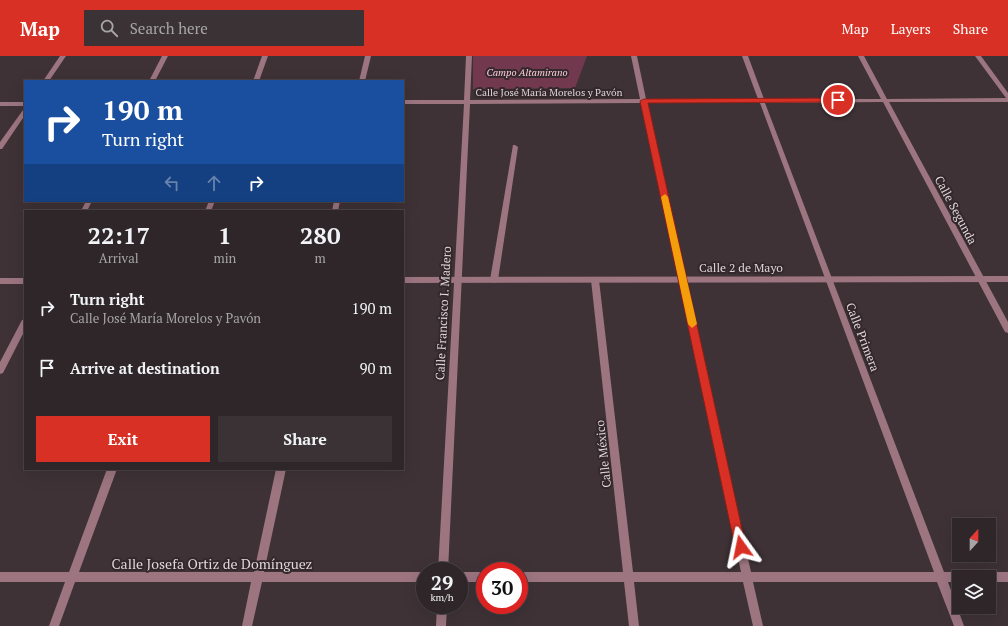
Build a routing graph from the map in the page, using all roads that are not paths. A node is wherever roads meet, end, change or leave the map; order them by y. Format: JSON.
{"nodes":[{"id":1,"x":63,"y":56,"type":"edge"},
{"id":2,"x":165,"y":56,"type":"edge"},
{"id":3,"x":266,"y":56,"type":"edge"},
{"id":4,"x":368,"y":56,"type":"edge"},
{"id":5,"x":469,"y":56,"type":"edge"},
{"id":6,"x":634,"y":56,"type":"edge"},
{"id":7,"x":744,"y":56,"type":"edge"},
{"id":8,"x":861,"y":56,"type":"edge"},
{"id":9,"x":978,"y":56,"type":"edge"},
{"id":10,"x":47,"y":80,"type":"edge"},
{"id":11,"x":153,"y":80,"type":"edge"},
{"id":12,"x":256,"y":80,"type":"edge"},
{"id":13,"x":362,"y":80,"type":"edge"},
{"id":14,"x":1008,"y":98,"type":"edge"},
{"id":15,"x":761,"y":100,"type":"junction"},
{"id":16,"x":884,"y":100,"type":"junction"},
{"id":17,"x":644,"y":101,"type":"junction"},
{"id":18,"x":404,"y":102,"type":"edge"},
{"id":19,"x":467,"y":102,"type":"junction"},
{"id":20,"x":0,"y":104,"type":"edge"},
{"id":21,"x":24,"y":104,"type":"edge"},
{"id":22,"x":24,"y":112,"type":"edge"},
{"id":23,"x":0,"y":147,"type":"edge"},
{"id":24,"x":515,"y":147,"type":"dead end"},
{"id":25,"x":1008,"y":278,"type":"edge"},
{"id":26,"x":682,"y":279,"type":"junction"},
{"id":27,"x":828,"y":279,"type":"junction"},
{"id":28,"x":980,"y":279,"type":"junction"},
{"id":29,"x":404,"y":280,"type":"edge"},
{"id":30,"x":458,"y":280,"type":"junction"},
{"id":31,"x":494,"y":280,"type":"junction"},
{"id":32,"x":595,"y":280,"type":"junction"},
{"id":33,"x":0,"y":281,"type":"edge"},
{"id":34,"x":24,"y":281,"type":"edge"},
{"id":35,"x":24,"y":324,"type":"edge"},
{"id":36,"x":1008,"y":330,"type":"edge"},
{"id":37,"x":0,"y":370,"type":"edge"},
{"id":38,"x":112,"y":470,"type":"edge"},
{"id":39,"x":281,"y":470,"type":"edge"},
{"id":40,"x":443,"y":562,"type":"edge"},
{"id":41,"x":0,"y":577,"type":"edge"},
{"id":42,"x":72,"y":577,"type":"junction"},
{"id":43,"x":258,"y":577,"type":"junction"},
{"id":44,"x":416,"y":577,"type":"edge"},
{"id":45,"x":528,"y":577,"type":"edge"},
{"id":46,"x":628,"y":577,"type":"junction"},
{"id":47,"x":747,"y":577,"type":"junction"},
{"id":48,"x":941,"y":577,"type":"junction"},
{"id":49,"x":952,"y":577,"type":"edge"},
{"id":50,"x":996,"y":577,"type":"edge"},
{"id":51,"x":1008,"y":577,"type":"edge"},
{"id":52,"x":441,"y":614,"type":"edge"},
{"id":53,"x":54,"y":626,"type":"edge"},
{"id":54,"x":248,"y":626,"type":"edge"},
{"id":55,"x":440,"y":626,"type":"edge"},
{"id":56,"x":634,"y":626,"type":"edge"},
{"id":57,"x":758,"y":626,"type":"edge"},
{"id":58,"x":959,"y":626,"type":"edge"}],
"edges":[{"from":1,"to":10,"type":"street"},
{"from":2,"to":11,"type":"street"},
{"from":3,"to":12,"type":"street"},
{"from":4,"to":13,"type":"street"},
{"from":5,"to":19,"type":"street","name":"Calle Francisco I. Madero"},
{"from":6,"to":17,"type":"street"},
{"from":7,"to":15,"type":"street","name":"Calle Primera"},
{"from":8,"to":16,"type":"street","name":"Calle Segunda"},
{"from":9,"to":14,"type":"street"},
{"from":14,"to":16,"type":"street","name":"Calle José María Morelos y Pavón"},
{"from":15,"to":16,"type":"street","name":"Calle José María Morelos y Pavón"},
{"from":15,"to":17,"type":"street","name":"Calle José María Morelos y Pavón"},
{"from":15,"to":27,"type":"street","name":"Calle Primera"},
{"from":16,"to":28,"type":"street","name":"Calle Segunda"},
{"from":17,"to":19,"type":"street","name":"Calle José María Morelos y Pavón"},
{"from":17,"to":26,"type":"street"},
{"from":18,"to":19,"type":"street","name":"Calle José María Morelos y Pavón"},
{"from":19,"to":30,"type":"street","name":"Calle Francisco I. Madero"},
{"from":20,"to":21,"type":"street"},
{"from":22,"to":23,"type":"street"},
{"from":24,"to":31,"type":"street"},
{"from":25,"to":28,"type":"street","name":"Calle 2 de Mayo"},
{"from":26,"to":27,"type":"street","name":"Calle 2 de Mayo"},
{"from":26,"to":32,"type":"street","name":"Calle 2 de Mayo"},
{"from":26,"to":47,"type":"street"},
{"from":27,"to":28,"type":"street","name":"Calle 2 de Mayo"},
{"from":27,"to":48,"type":"street","name":"Calle Primera"},
{"from":28,"to":36,"type":"street","name":"Calle Segunda"},
{"from":29,"to":30,"type":"street","name":"Calle 2 de Mayo"},
{"from":30,"to":31,"type":"street","name":"Calle 2 de Mayo"},
{"from":30,"to":40,"type":"street","name":"Calle Francisco I. Madero"},
{"from":31,"to":32,"type":"street","name":"Calle 2 de Mayo"},
{"from":32,"to":46,"type":"street","name":"Calle México"},
{"from":33,"to":34,"type":"street"},
{"from":35,"to":37,"type":"street"},
{"from":38,"to":42,"type":"street"},
{"from":39,"to":43,"type":"street"},
{"from":41,"to":42,"type":"street","name":"Calle Josefa Ortiz de Domínguez"},
{"from":42,"to":43,"type":"street","name":"Calle Josefa Ortiz de Domínguez"},
{"from":42,"to":53,"type":"street"},
{"from":43,"to":44,"type":"street","name":"Calle Josefa Ortiz de Domínguez"},
{"from":43,"to":54,"type":"street"},
{"from":45,"to":46,"type":"street"},
{"from":46,"to":47,"type":"street"},
{"from":46,"to":56,"type":"street","name":"Calle México"},
{"from":47,"to":48,"type":"street"},
{"from":47,"to":57,"type":"street"},
{"from":48,"to":49,"type":"street"},
{"from":48,"to":58,"type":"street","name":"Calle Primera"},
{"from":50,"to":51,"type":"street"},
{"from":52,"to":55,"type":"street"}]}
